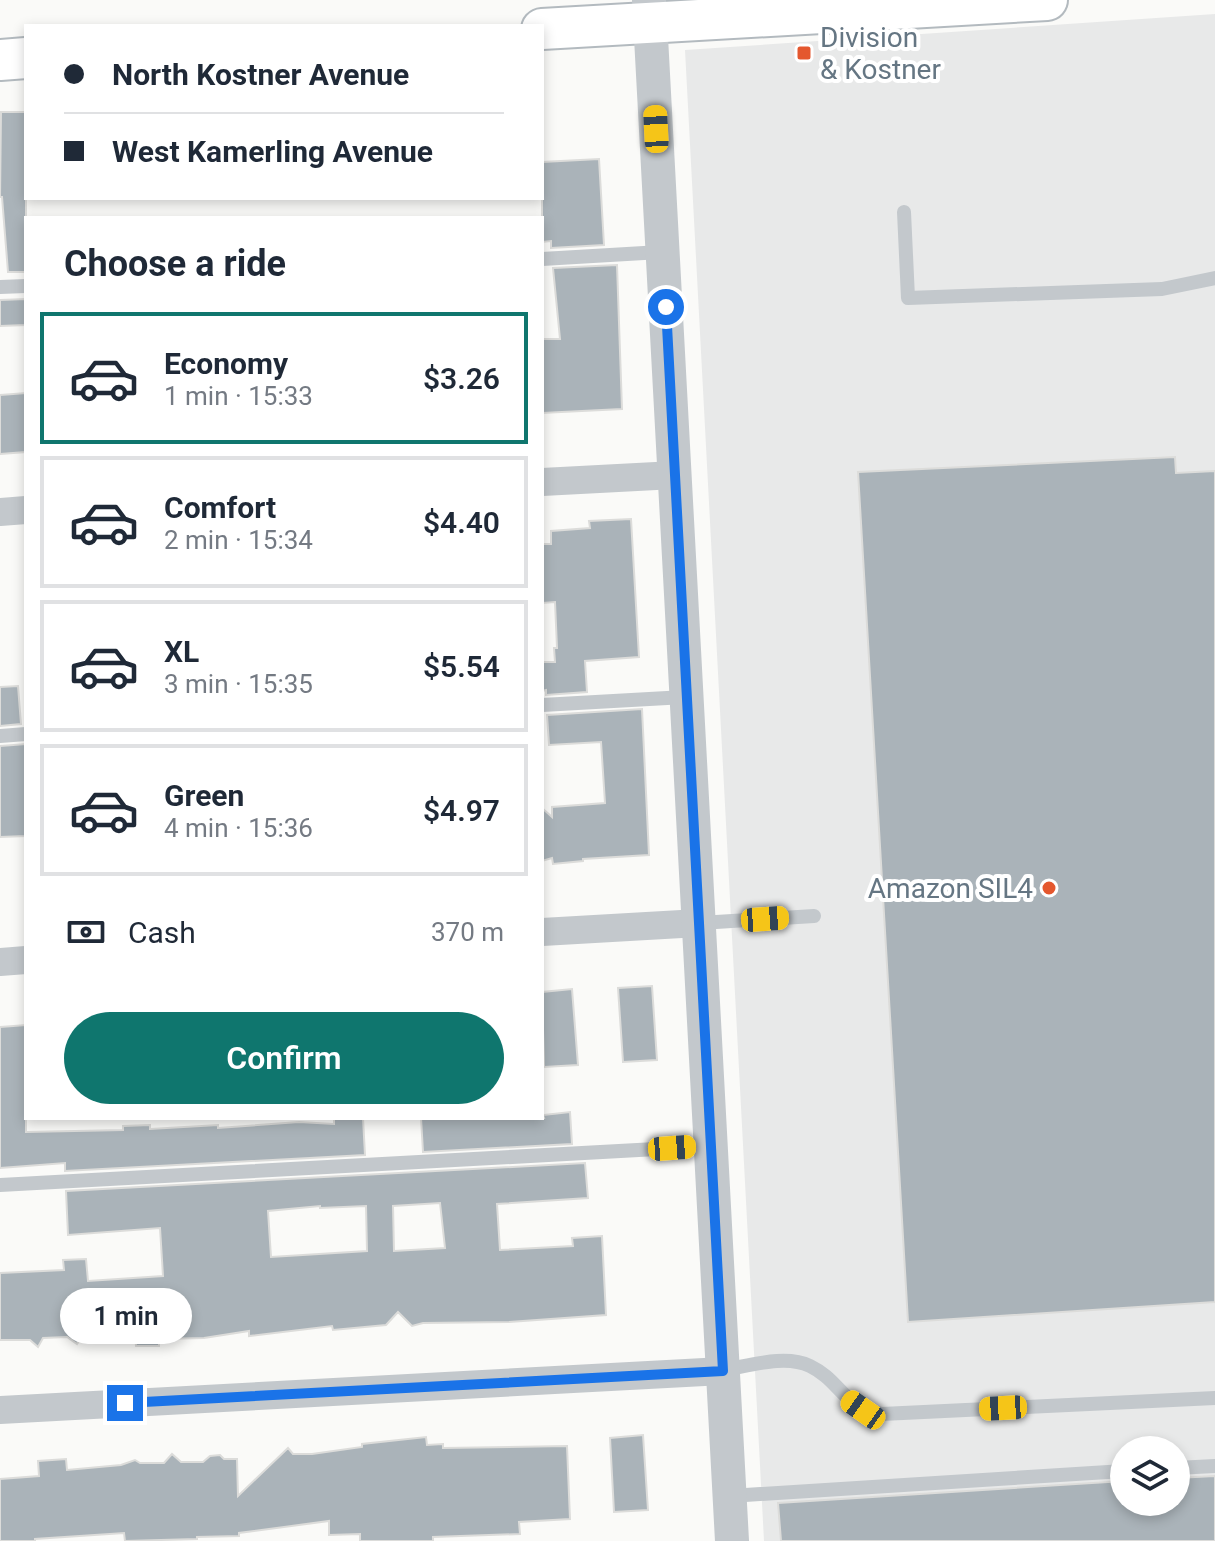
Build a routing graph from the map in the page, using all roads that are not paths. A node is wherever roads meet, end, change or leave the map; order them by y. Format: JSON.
{"nodes":[{"id":1,"x":1047,"y":0,"type":"edge"},
{"id":2,"x":650,"y":11,"type":"edge"},
{"id":3,"x":544,"y":29,"type":"edge"},
{"id":4,"x":24,"y":58,"type":"edge"},
{"id":5,"x":0,"y":60,"type":"edge"},
{"id":6,"x":904,"y":212,"type":"dead end"},
{"id":7,"x":663,"y":252,"type":"junction"},
{"id":8,"x":544,"y":259,"type":"edge"},
{"id":9,"x":1215,"y":278,"type":"edge"},
{"id":10,"x":24,"y":286,"type":"edge"},
{"id":11,"x":0,"y":287,"type":"edge"},
{"id":12,"x":675,"y":475,"type":"junction"},
{"id":13,"x":544,"y":482,"type":"edge"},
{"id":14,"x":24,"y":510,"type":"edge"},
{"id":15,"x":0,"y":512,"type":"edge"},
{"id":16,"x":687,"y":697,"type":"junction"},
{"id":17,"x":544,"y":705,"type":"edge"},
{"id":18,"x":24,"y":734,"type":"edge"},
{"id":19,"x":0,"y":736,"type":"edge"},
{"id":20,"x":814,"y":916,"type":"dead end"},
{"id":21,"x":699,"y":923,"type":"junction"},
{"id":22,"x":544,"y":932,"type":"edge"},
{"id":23,"x":24,"y":960,"type":"edge"},
{"id":24,"x":0,"y":962,"type":"edge"},
{"id":25,"x":711,"y":1146,"type":"junction"},
{"id":26,"x":0,"y":1185,"type":"edge"},
{"id":27,"x":723,"y":1371,"type":"junction"},
{"id":28,"x":1215,"y":1398,"type":"edge"},
{"id":29,"x":0,"y":1410,"type":"edge"},
{"id":30,"x":1215,"y":1466,"type":"edge"},
{"id":31,"x":1190,"y":1467,"type":"edge"},
{"id":32,"x":1110,"y":1472,"type":"edge"},
{"id":33,"x":730,"y":1496,"type":"junction"},
{"id":34,"x":732,"y":1541,"type":"edge"}],
"edges":[{"from":1,"to":2,"type":"main road"},
{"from":2,"to":3,"type":"main road"},
{"from":2,"to":7,"type":"street"},
{"from":4,"to":5,"type":"main road"},
{"from":6,"to":9,"type":"lane"},
{"from":7,"to":8,"type":"lane"},
{"from":7,"to":12,"type":"street"},
{"from":10,"to":11,"type":"lane"},
{"from":12,"to":13,"type":"street"},
{"from":12,"to":16,"type":"street"},
{"from":14,"to":15,"type":"street"},
{"from":16,"to":17,"type":"lane"},
{"from":16,"to":21,"type":"street"},
{"from":18,"to":19,"type":"lane"},
{"from":20,"to":21,"type":"lane"},
{"from":21,"to":22,"type":"street"},
{"from":21,"to":25,"type":"street"},
{"from":23,"to":24,"type":"street"},
{"from":25,"to":26,"type":"lane"},
{"from":25,"to":27,"type":"street"},
{"from":27,"to":28,"type":"lane"},
{"from":27,"to":29,"type":"street"},
{"from":27,"to":33,"type":"street"},
{"from":30,"to":31,"type":"lane"},
{"from":32,"to":33,"type":"lane"},
{"from":33,"to":34,"type":"street"}]}
